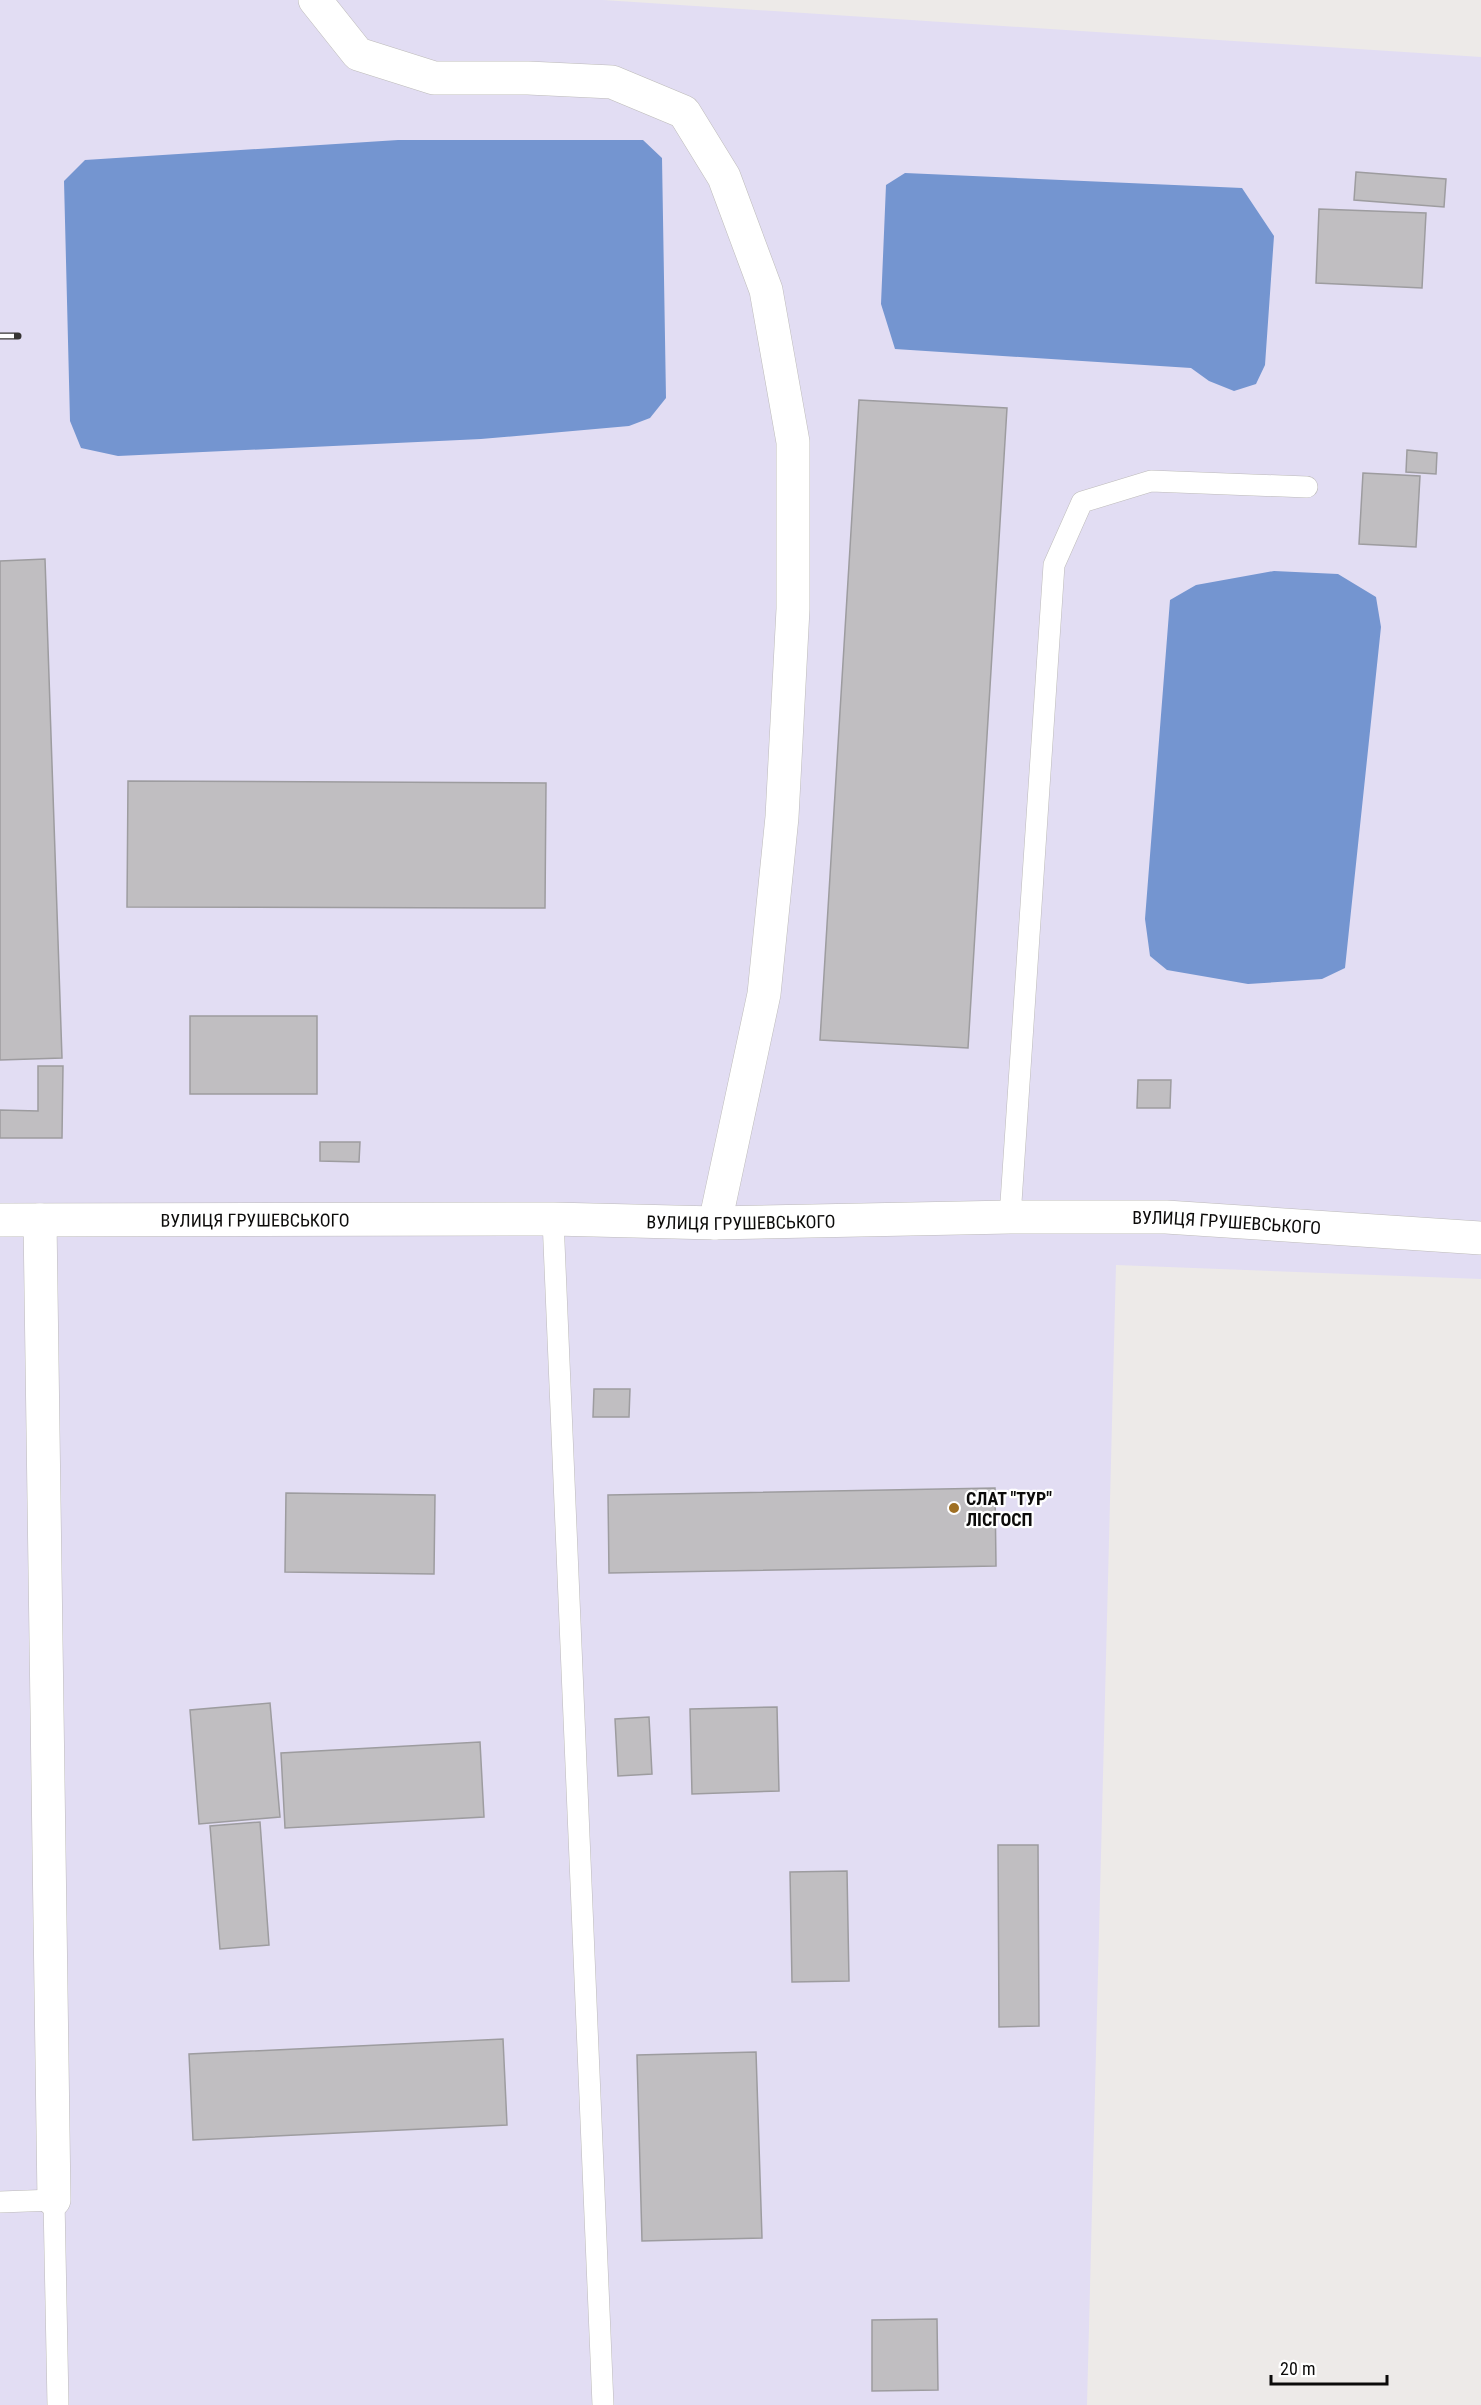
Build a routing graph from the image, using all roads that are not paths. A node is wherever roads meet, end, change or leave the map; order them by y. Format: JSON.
{"nodes":[{"id":1,"x":315,"y":0,"type":"edge"},
{"id":2,"x":1308,"y":487,"type":"dead end"},
{"id":3,"x":1010,"y":1217,"type":"junction"},
{"id":4,"x":553,"y":1219,"type":"junction"},
{"id":5,"x":0,"y":1220,"type":"edge"},
{"id":6,"x":40,"y":1220,"type":"junction"},
{"id":7,"x":715,"y":1223,"type":"junction"},
{"id":8,"x":1481,"y":1238,"type":"edge"},
{"id":9,"x":54,"y":2200,"type":"junction"},
{"id":10,"x":0,"y":2202,"type":"edge"},
{"id":11,"x":58,"y":2405,"type":"edge"},
{"id":12,"x":603,"y":2405,"type":"edge"}],
"edges":[{"from":1,"to":7,"type":"street"},
{"from":2,"to":3,"type":"lane"},
{"from":3,"to":7,"type":"street","name":"ВУЛИЦЯ ГРУШЕВСЬКОГО"},
{"from":3,"to":8,"type":"street","name":"ВУЛИЦЯ ГРУШЕВСЬКОГО"},
{"from":4,"to":6,"type":"street","name":"ВУЛИЦЯ ГРУШЕВСЬКОГО"},
{"from":4,"to":7,"type":"street","name":"ВУЛИЦЯ ГРУШЕВСЬКОГО"},
{"from":4,"to":12,"type":"lane"},
{"from":5,"to":6,"type":"street","name":"ВУЛИЦЯ ГРУШЕВСЬКОГО"},
{"from":6,"to":9,"type":"street"},
{"from":9,"to":10,"type":"lane"},
{"from":9,"to":11,"type":"lane"}]}
